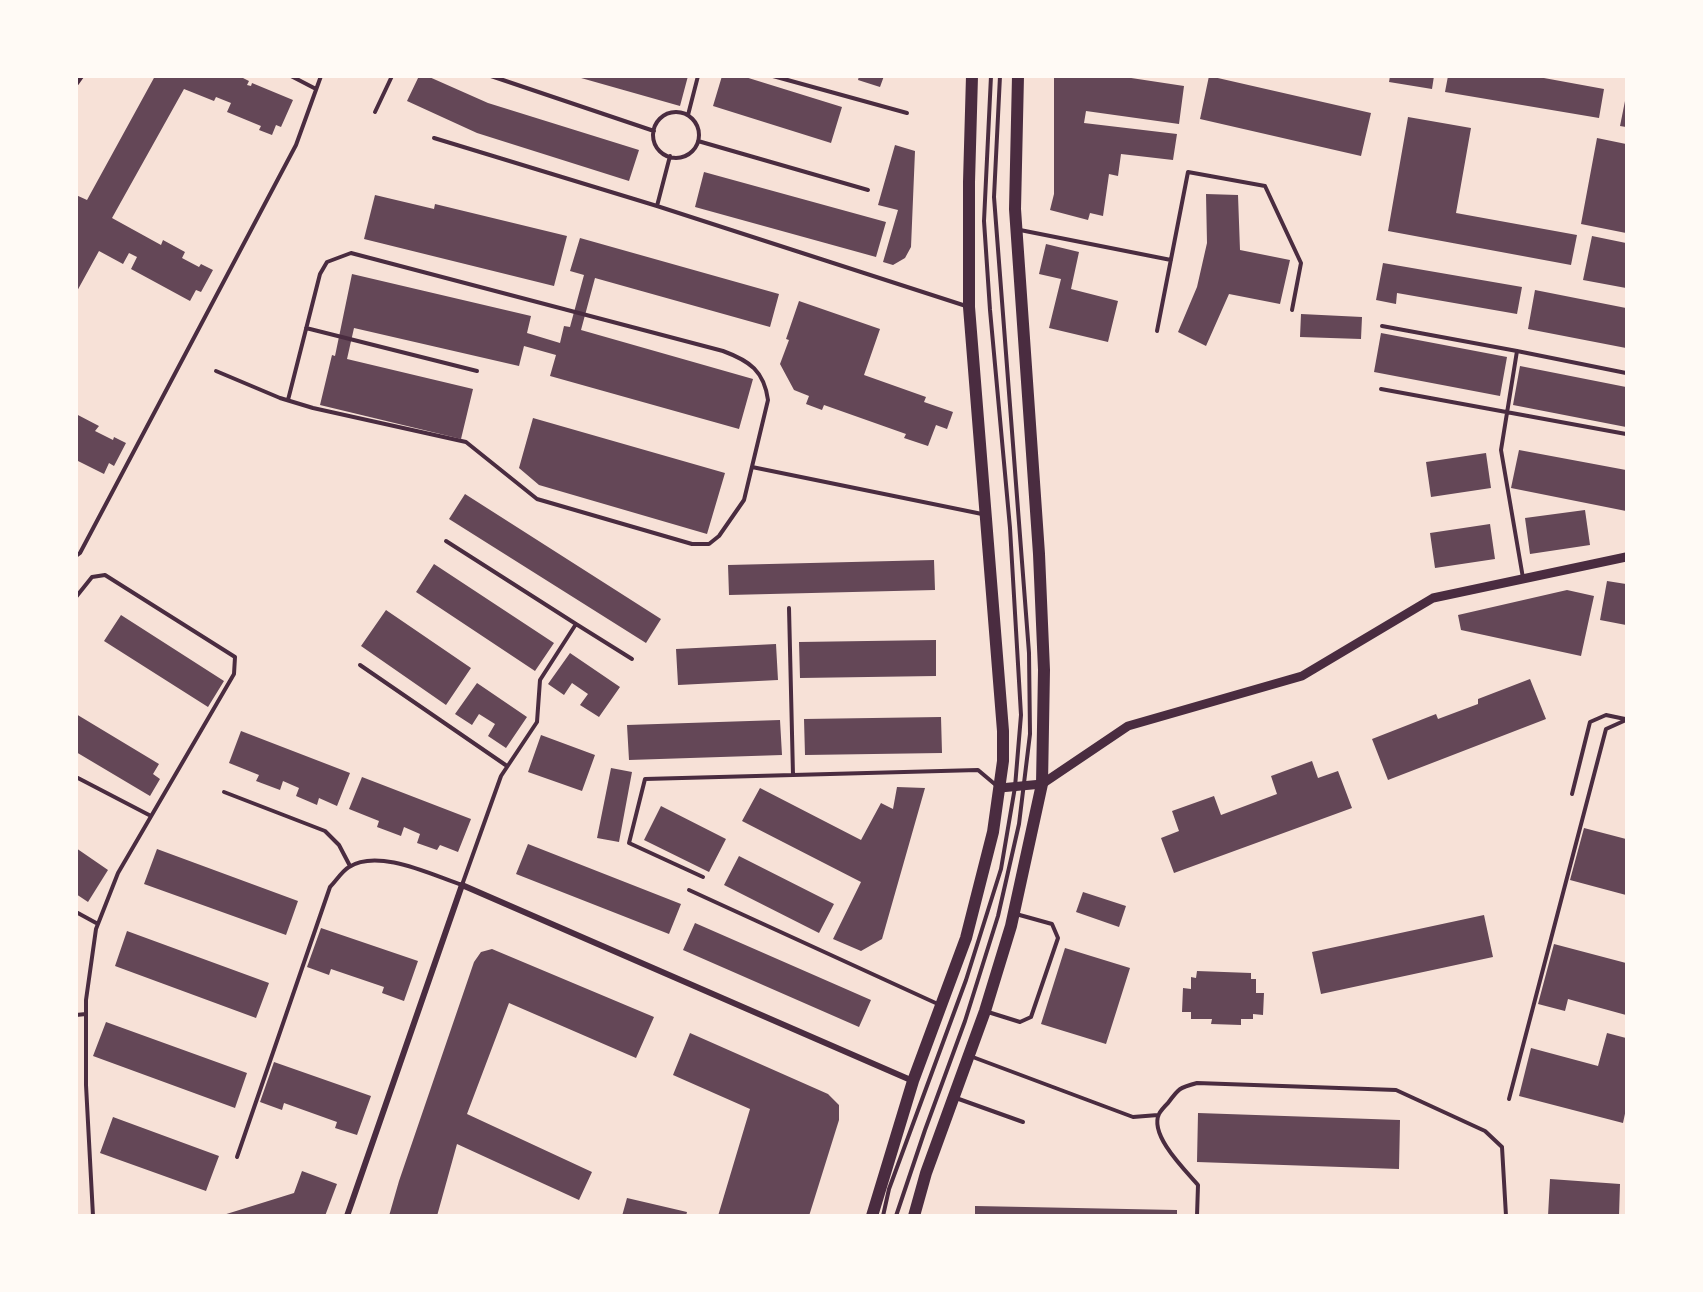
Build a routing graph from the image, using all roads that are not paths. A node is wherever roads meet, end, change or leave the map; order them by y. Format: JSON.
{"nodes":[{"id":1,"x":81,"y":76,"type":"edge"},
{"id":2,"x":291,"y":76,"type":"edge"},
{"id":3,"x":321,"y":76,"type":"edge"},
{"id":4,"x":392,"y":76,"type":"edge"},
{"id":5,"x":491,"y":76,"type":"edge"},
{"id":6,"x":698,"y":76,"type":"edge"},
{"id":7,"x":773,"y":76,"type":"edge"},
{"id":8,"x":972,"y":76,"type":"edge"},
{"id":9,"x":991,"y":76,"type":"edge"},
{"id":10,"x":1000,"y":76,"type":"edge"},
{"id":11,"x":1018,"y":76,"type":"edge"},
{"id":12,"x":76,"y":83,"type":"edge"},
{"id":13,"x":316,"y":88,"type":"junction"},
{"id":14,"x":375,"y":112,"type":"dead end"},
{"id":15,"x":907,"y":113,"type":"dead end"},
{"id":16,"x":688,"y":115,"type":"junction"},
{"id":17,"x":654,"y":131,"type":"junction"},
{"id":18,"x":434,"y":138,"type":"dead end"},
{"id":19,"x":698,"y":141,"type":"junction"},
{"id":20,"x":670,"y":156,"type":"junction"},
{"id":21,"x":868,"y":190,"type":"dead end"},
{"id":22,"x":657,"y":206,"type":"junction"},
{"id":23,"x":1016,"y":230,"type":"junction"},
{"id":24,"x":1171,"y":260,"type":"junction"},
{"id":25,"x":969,"y":307,"type":"junction"},
{"id":26,"x":1292,"y":310,"type":"dead end"},
{"id":27,"x":1382,"y":326,"type":"dead end"},
{"id":28,"x":306,"y":328,"type":"junction"},
{"id":29,"x":1157,"y":332,"type":"dead end"},
{"id":30,"x":1517,"y":351,"type":"junction"},
{"id":31,"x":216,"y":371,"type":"dead end"},
{"id":32,"x":477,"y":371,"type":"dead end"},
{"id":33,"x":1626,"y":373,"type":"edge"},
{"id":34,"x":1380,"y":389,"type":"dead end"},
{"id":35,"x":288,"y":400,"type":"junction"},
{"id":36,"x":1507,"y":411,"type":"junction"},
{"id":37,"x":1626,"y":434,"type":"edge"},
{"id":38,"x":752,"y":467,"type":"junction"},
{"id":39,"x":986,"y":514,"type":"junction"},
{"id":40,"x":446,"y":541,"type":"dead end"},
{"id":41,"x":76,"y":556,"type":"edge"},
{"id":42,"x":1626,"y":557,"type":"edge"},
{"id":43,"x":1524,"y":579,"type":"junction"},
{"id":44,"x":76,"y":597,"type":"edge"},
{"id":45,"x":789,"y":608,"type":"dead end"},
{"id":46,"x":576,"y":624,"type":"junction"},
{"id":47,"x":632,"y":659,"type":"dead end"},
{"id":48,"x":360,"y":665,"type":"dead end"},
{"id":49,"x":1626,"y":719,"type":"edge"},
{"id":50,"x":507,"y":766,"type":"junction"},
{"id":51,"x":794,"y":775,"type":"junction"},
{"id":52,"x":76,"y":777,"type":"edge"},
{"id":53,"x":1042,"y":784,"type":"junction"},
{"id":54,"x":1020,"y":787,"type":"junction"},
{"id":55,"x":1000,"y":788,"type":"junction"},
{"id":56,"x":224,"y":792,"type":"dead end"},
{"id":57,"x":1572,"y":794,"type":"dead end"},
{"id":58,"x":151,"y":816,"type":"junction"},
{"id":59,"x":350,"y":866,"type":"junction"},
{"id":60,"x":703,"y":877,"type":"dead end"},
{"id":61,"x":462,"y":885,"type":"junction"},
{"id":62,"x":689,"y":890,"type":"dead end"},
{"id":63,"x":76,"y":912,"type":"edge"},
{"id":64,"x":1014,"y":914,"type":"junction"},
{"id":65,"x":98,"y":924,"type":"junction"},
{"id":66,"x":941,"y":1005,"type":"junction"},
{"id":67,"x":985,"y":1011,"type":"junction"},
{"id":68,"x":86,"y":1014,"type":"junction"},
{"id":69,"x":76,"y":1015,"type":"edge"},
{"id":70,"x":969,"y":1056,"type":"junction"},
{"id":71,"x":913,"y":1081,"type":"junction"},
{"id":72,"x":955,"y":1098,"type":"junction"},
{"id":73,"x":1509,"y":1100,"type":"dead end"},
{"id":74,"x":1158,"y":1115,"type":"junction"},
{"id":75,"x":1023,"y":1122,"type":"dead end"},
{"id":76,"x":237,"y":1157,"type":"dead end"},
{"id":77,"x":93,"y":1215,"type":"edge"},
{"id":78,"x":347,"y":1215,"type":"edge"},
{"id":79,"x":872,"y":1215,"type":"edge"},
{"id":80,"x":883,"y":1215,"type":"edge"},
{"id":81,"x":896,"y":1215,"type":"edge"},
{"id":82,"x":914,"y":1215,"type":"edge"},
{"id":83,"x":1197,"y":1215,"type":"edge"},
{"id":84,"x":1506,"y":1215,"type":"edge"}],
"edges":[{"from":1,"to":12,"type":"street"},
{"from":2,"to":13,"type":"lane"},
{"from":3,"to":13,"type":"lane"},
{"from":4,"to":14,"type":"lane"},
{"from":5,"to":17,"type":"lane"},
{"from":6,"to":16,"type":"lane"},
{"from":7,"to":15,"type":"lane"},
{"from":8,"to":25,"type":"main road"},
{"from":9,"to":54,"type":"lane"},
{"from":10,"to":54,"type":"lane"},
{"from":11,"to":23,"type":"main road"},
{"from":13,"to":41,"type":"lane"},
{"from":16,"to":17,"type":"lane"},
{"from":16,"to":19,"type":"lane"},
{"from":17,"to":20,"type":"lane"},
{"from":18,"to":22,"type":"lane"},
{"from":19,"to":20,"type":"lane"},
{"from":19,"to":21,"type":"lane"},
{"from":20,"to":22,"type":"lane"},
{"from":22,"to":25,"type":"lane"},
{"from":23,"to":24,"type":"lane"},
{"from":23,"to":53,"type":"main road"},
{"from":24,"to":26,"type":"lane"},
{"from":24,"to":29,"type":"lane"},
{"from":25,"to":39,"type":"main road"},
{"from":27,"to":30,"type":"lane"},
{"from":28,"to":32,"type":"lane"},
{"from":28,"to":35,"type":"lane"},
{"from":28,"to":38,"type":"lane"},
{"from":30,"to":33,"type":"lane"},
{"from":30,"to":36,"type":"lane"},
{"from":31,"to":35,"type":"lane"},
{"from":34,"to":36,"type":"lane"},
{"from":35,"to":38,"type":"lane"},
{"from":36,"to":37,"type":"lane"},
{"from":36,"to":43,"type":"lane"},
{"from":38,"to":39,"type":"lane"},
{"from":39,"to":55,"type":"main road"},
{"from":40,"to":46,"type":"lane"},
{"from":42,"to":43,"type":"street"},
{"from":43,"to":53,"type":"street"},
{"from":44,"to":58,"type":"lane"},
{"from":45,"to":51,"type":"lane"},
{"from":46,"to":47,"type":"lane"},
{"from":46,"to":50,"type":"lane"},
{"from":48,"to":50,"type":"lane"},
{"from":49,"to":57,"type":"lane"},
{"from":49,"to":73,"type":"lane"},
{"from":50,"to":61,"type":"lane"},
{"from":51,"to":55,"type":"lane"},
{"from":51,"to":60,"type":"lane"},
{"from":52,"to":58,"type":"lane"},
{"from":53,"to":54,"type":"street"},
{"from":53,"to":64,"type":"main road"},
{"from":54,"to":55,"type":"street"},
{"from":54,"to":80,"type":"lane"},
{"from":54,"to":81,"type":"lane"},
{"from":55,"to":66,"type":"main road"},
{"from":56,"to":59,"type":"lane"},
{"from":58,"to":65,"type":"lane"},
{"from":59,"to":61,"type":"lane"},
{"from":59,"to":76,"type":"lane"},
{"from":61,"to":71,"type":"street"},
{"from":61,"to":78,"type":"street"},
{"from":62,"to":66,"type":"lane"},
{"from":63,"to":65,"type":"lane"},
{"from":64,"to":67,"type":"main road"},
{"from":64,"to":67,"type":"lane"},
{"from":65,"to":68,"type":"lane"},
{"from":66,"to":71,"type":"main road"},
{"from":67,"to":70,"type":"main road"},
{"from":68,"to":69,"type":"lane"},
{"from":68,"to":77,"type":"lane"},
{"from":70,"to":72,"type":"main road"},
{"from":70,"to":74,"type":"lane"},
{"from":71,"to":79,"type":"main road"},
{"from":72,"to":75,"type":"lane"},
{"from":72,"to":82,"type":"main road"},
{"from":74,"to":83,"type":"lane"},
{"from":74,"to":84,"type":"lane"}]}
